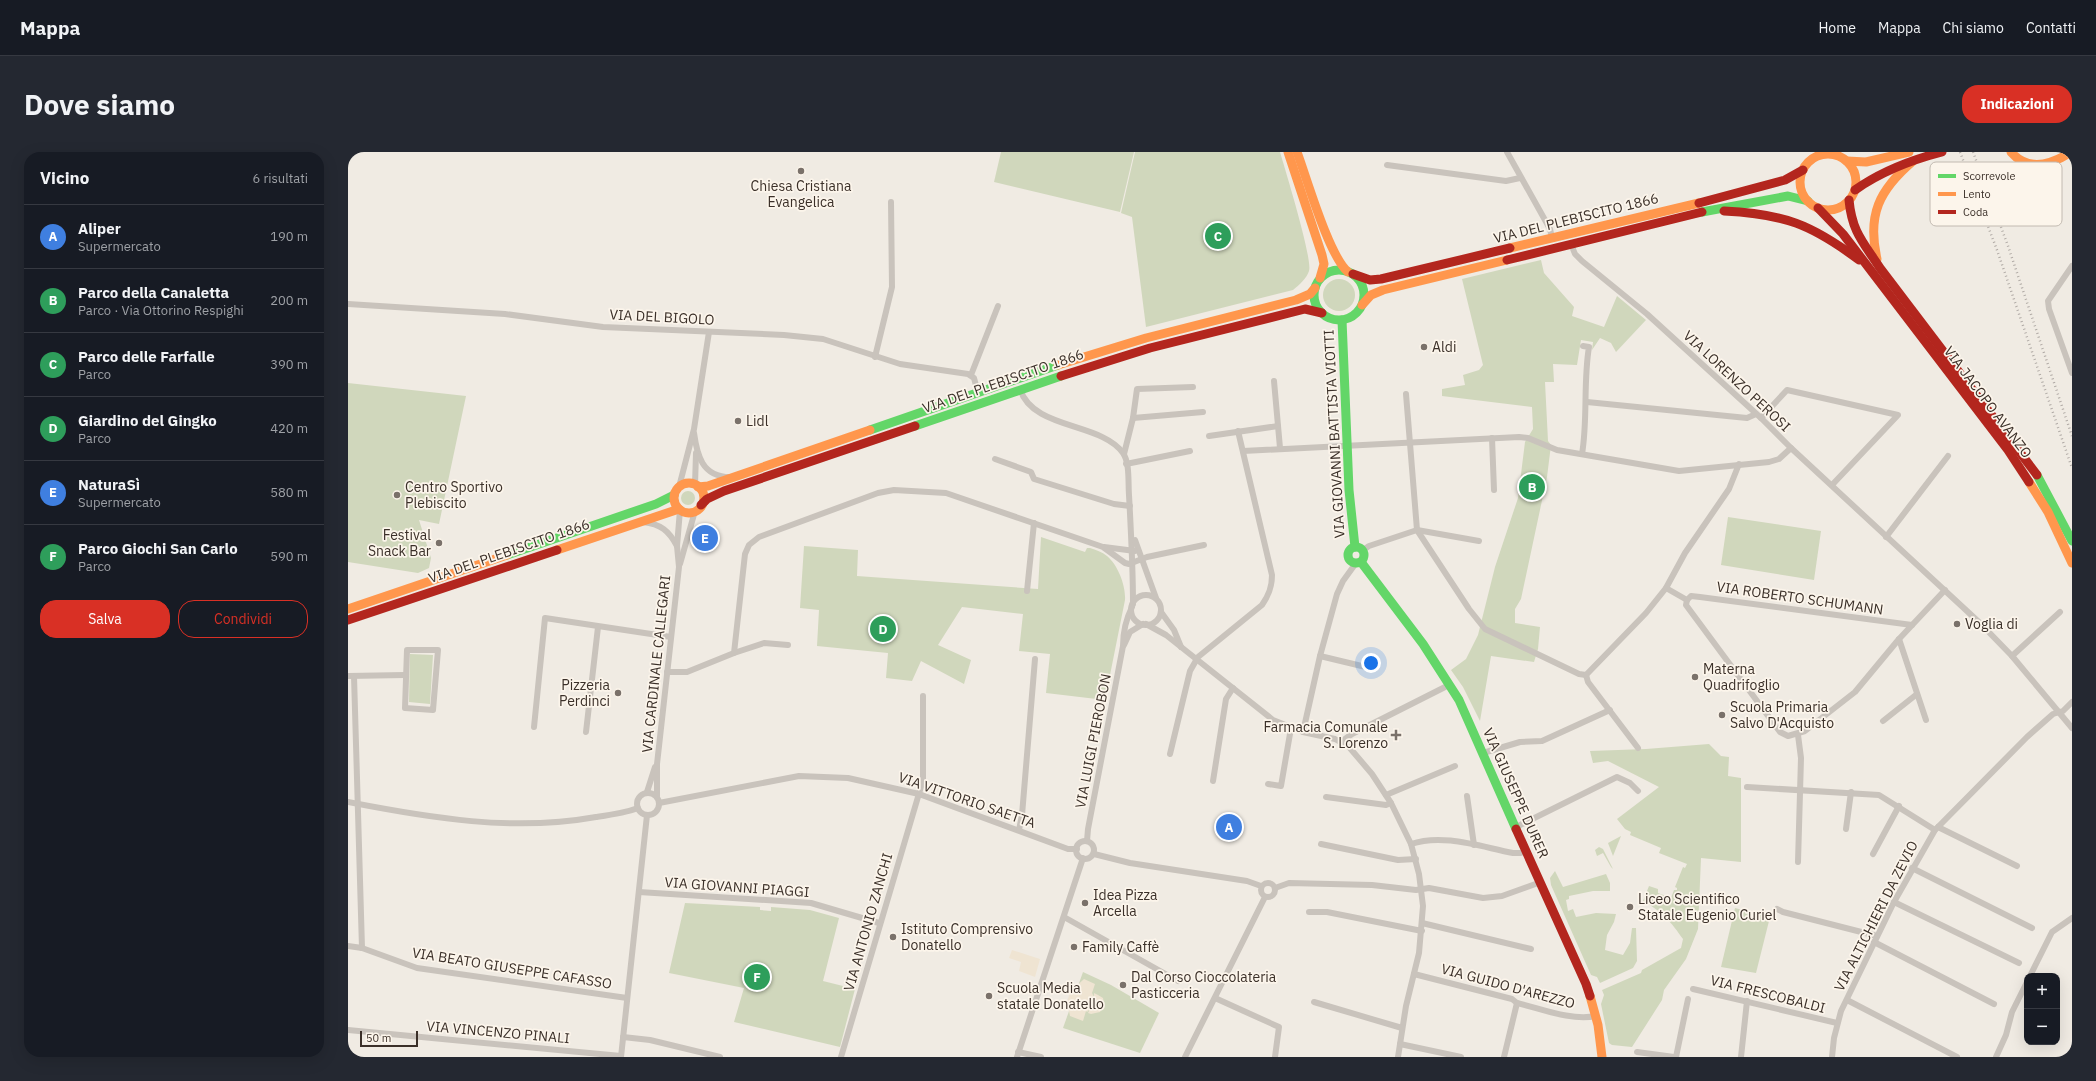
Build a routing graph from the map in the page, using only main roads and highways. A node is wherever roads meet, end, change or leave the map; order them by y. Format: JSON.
{"nodes":[{"id":1,"x":1288,"y":152,"type":"edge"},
{"id":2,"x":1297,"y":152,"type":"edge"},
{"id":3,"x":1909,"y":152,"type":"edge"},
{"id":4,"x":1942,"y":152,"type":"edge"},
{"id":5,"x":2011,"y":152,"type":"edge"},
{"id":6,"x":2071,"y":152,"type":"edge"},
{"id":7,"x":1847,"y":161,"type":"junction"},
{"id":8,"x":1913,"y":161,"type":"junction"},
{"id":9,"x":2023,"y":162,"type":"edge"},
{"id":10,"x":2054,"y":162,"type":"edge"},
{"id":11,"x":1803,"y":170,"type":"junction"},
{"id":12,"x":1855,"y":190,"type":"junction"},
{"id":13,"x":1849,"y":200,"type":"junction"},
{"id":14,"x":1808,"y":201,"type":"junction"},
{"id":15,"x":1818,"y":208,"type":"junction"},
{"id":16,"x":1707,"y":210,"type":"junction"},
{"id":17,"x":1868,"y":267,"type":"junction"},
{"id":18,"x":1880,"y":268,"type":"junction"},
{"id":19,"x":1351,"y":273,"type":"junction"},
{"id":20,"x":1320,"y":278,"type":"junction"},
{"id":21,"x":1315,"y":288,"type":"junction"},
{"id":22,"x":1362,"y":305,"type":"junction"},
{"id":23,"x":1322,"y":313,"type":"junction"},
{"id":24,"x":1342,"y":320,"type":"junction"},
{"id":25,"x":696,"y":486,"type":"junction"},
{"id":26,"x":674,"y":496,"type":"junction"},
{"id":27,"x":698,"y":508,"type":"junction"},
{"id":28,"x":679,"y":509,"type":"junction"},
{"id":29,"x":2072,"y":542,"type":"edge"},
{"id":30,"x":1359,"y":549,"type":"junction"},
{"id":31,"x":1358,"y":562,"type":"junction"},
{"id":32,"x":2072,"y":563,"type":"edge"},
{"id":33,"x":348,"y":609,"type":"edge"},
{"id":34,"x":348,"y":620,"type":"edge"},
{"id":35,"x":1602,"y":1057,"type":"edge"}],
"edges":[{"from":1,"to":20,"type":"main road"},
{"from":2,"to":19,"type":"main road"},
{"from":3,"to":7,"type":"main road"},
{"from":4,"to":8,"type":"main road"},
{"from":5,"to":9,"type":"main road"},
{"from":6,"to":10,"type":"main road"},
{"from":7,"to":11,"type":"main road"},
{"from":7,"to":12,"type":"main road"},
{"from":8,"to":12,"type":"main road"},
{"from":8,"to":18,"type":"main road","name":"VIA JACOPO AVANZO"},
{"from":11,"to":14,"type":"main road"},
{"from":11,"to":19,"type":"main road","name":"VIA DEL PLEBISCITO 1866"},
{"from":12,"to":13,"type":"main road"},
{"from":13,"to":15,"type":"main road"},
{"from":13,"to":18,"type":"main road","name":"VIA JACOPO AVANZO"},
{"from":14,"to":15,"type":"main road"},
{"from":14,"to":16,"type":"main road","name":"VIA DEL PLEBISCITO 1866"},
{"from":15,"to":17,"type":"main road","name":"VIA JACOPO AVANZO"},
{"from":16,"to":17,"type":"main road","name":"VIA JACOPO AVANZO"},
{"from":16,"to":22,"type":"main road","name":"VIA DEL PLEBISCITO 1866"},
{"from":17,"to":32,"type":"main road","name":"VIA JACOPO AVANZO"},
{"from":18,"to":29,"type":"main road","name":"VIA JACOPO AVANZO"},
{"from":19,"to":20,"type":"main road"},
{"from":19,"to":22,"type":"main road"},
{"from":20,"to":21,"type":"main road"},
{"from":21,"to":23,"type":"main road"},
{"from":21,"to":25,"type":"main road","name":"VIA DEL PLEBISCITO 1866"},
{"from":22,"to":24,"type":"main road"},
{"from":23,"to":24,"type":"main road"},
{"from":23,"to":27,"type":"main road","name":"VIA DEL PLEBISCITO 1866"},
{"from":24,"to":30,"type":"main road","name":"VIA GIOVANNI BATTISTA VIOTTI"},
{"from":25,"to":26,"type":"main road"},
{"from":25,"to":27,"type":"main road"},
{"from":26,"to":28,"type":"main road"},
{"from":26,"to":33,"type":"main road","name":"VIA DEL PLEBISCITO 1866"},
{"from":27,"to":28,"type":"main road"},
{"from":28,"to":34,"type":"main road","name":"VIA DEL PLEBISCITO 1866"},
{"from":30,"to":31,"type":"main road","name":"VIA GIOVANNI BATTISTA VIOTTI"},
{"from":30,"to":31,"type":"main road","name":"VIA GIOVANNI BATTISTA VIOTTI"},
{"from":31,"to":35,"type":"main road","name":"VIA GIUSEPPE DURER"}]}
